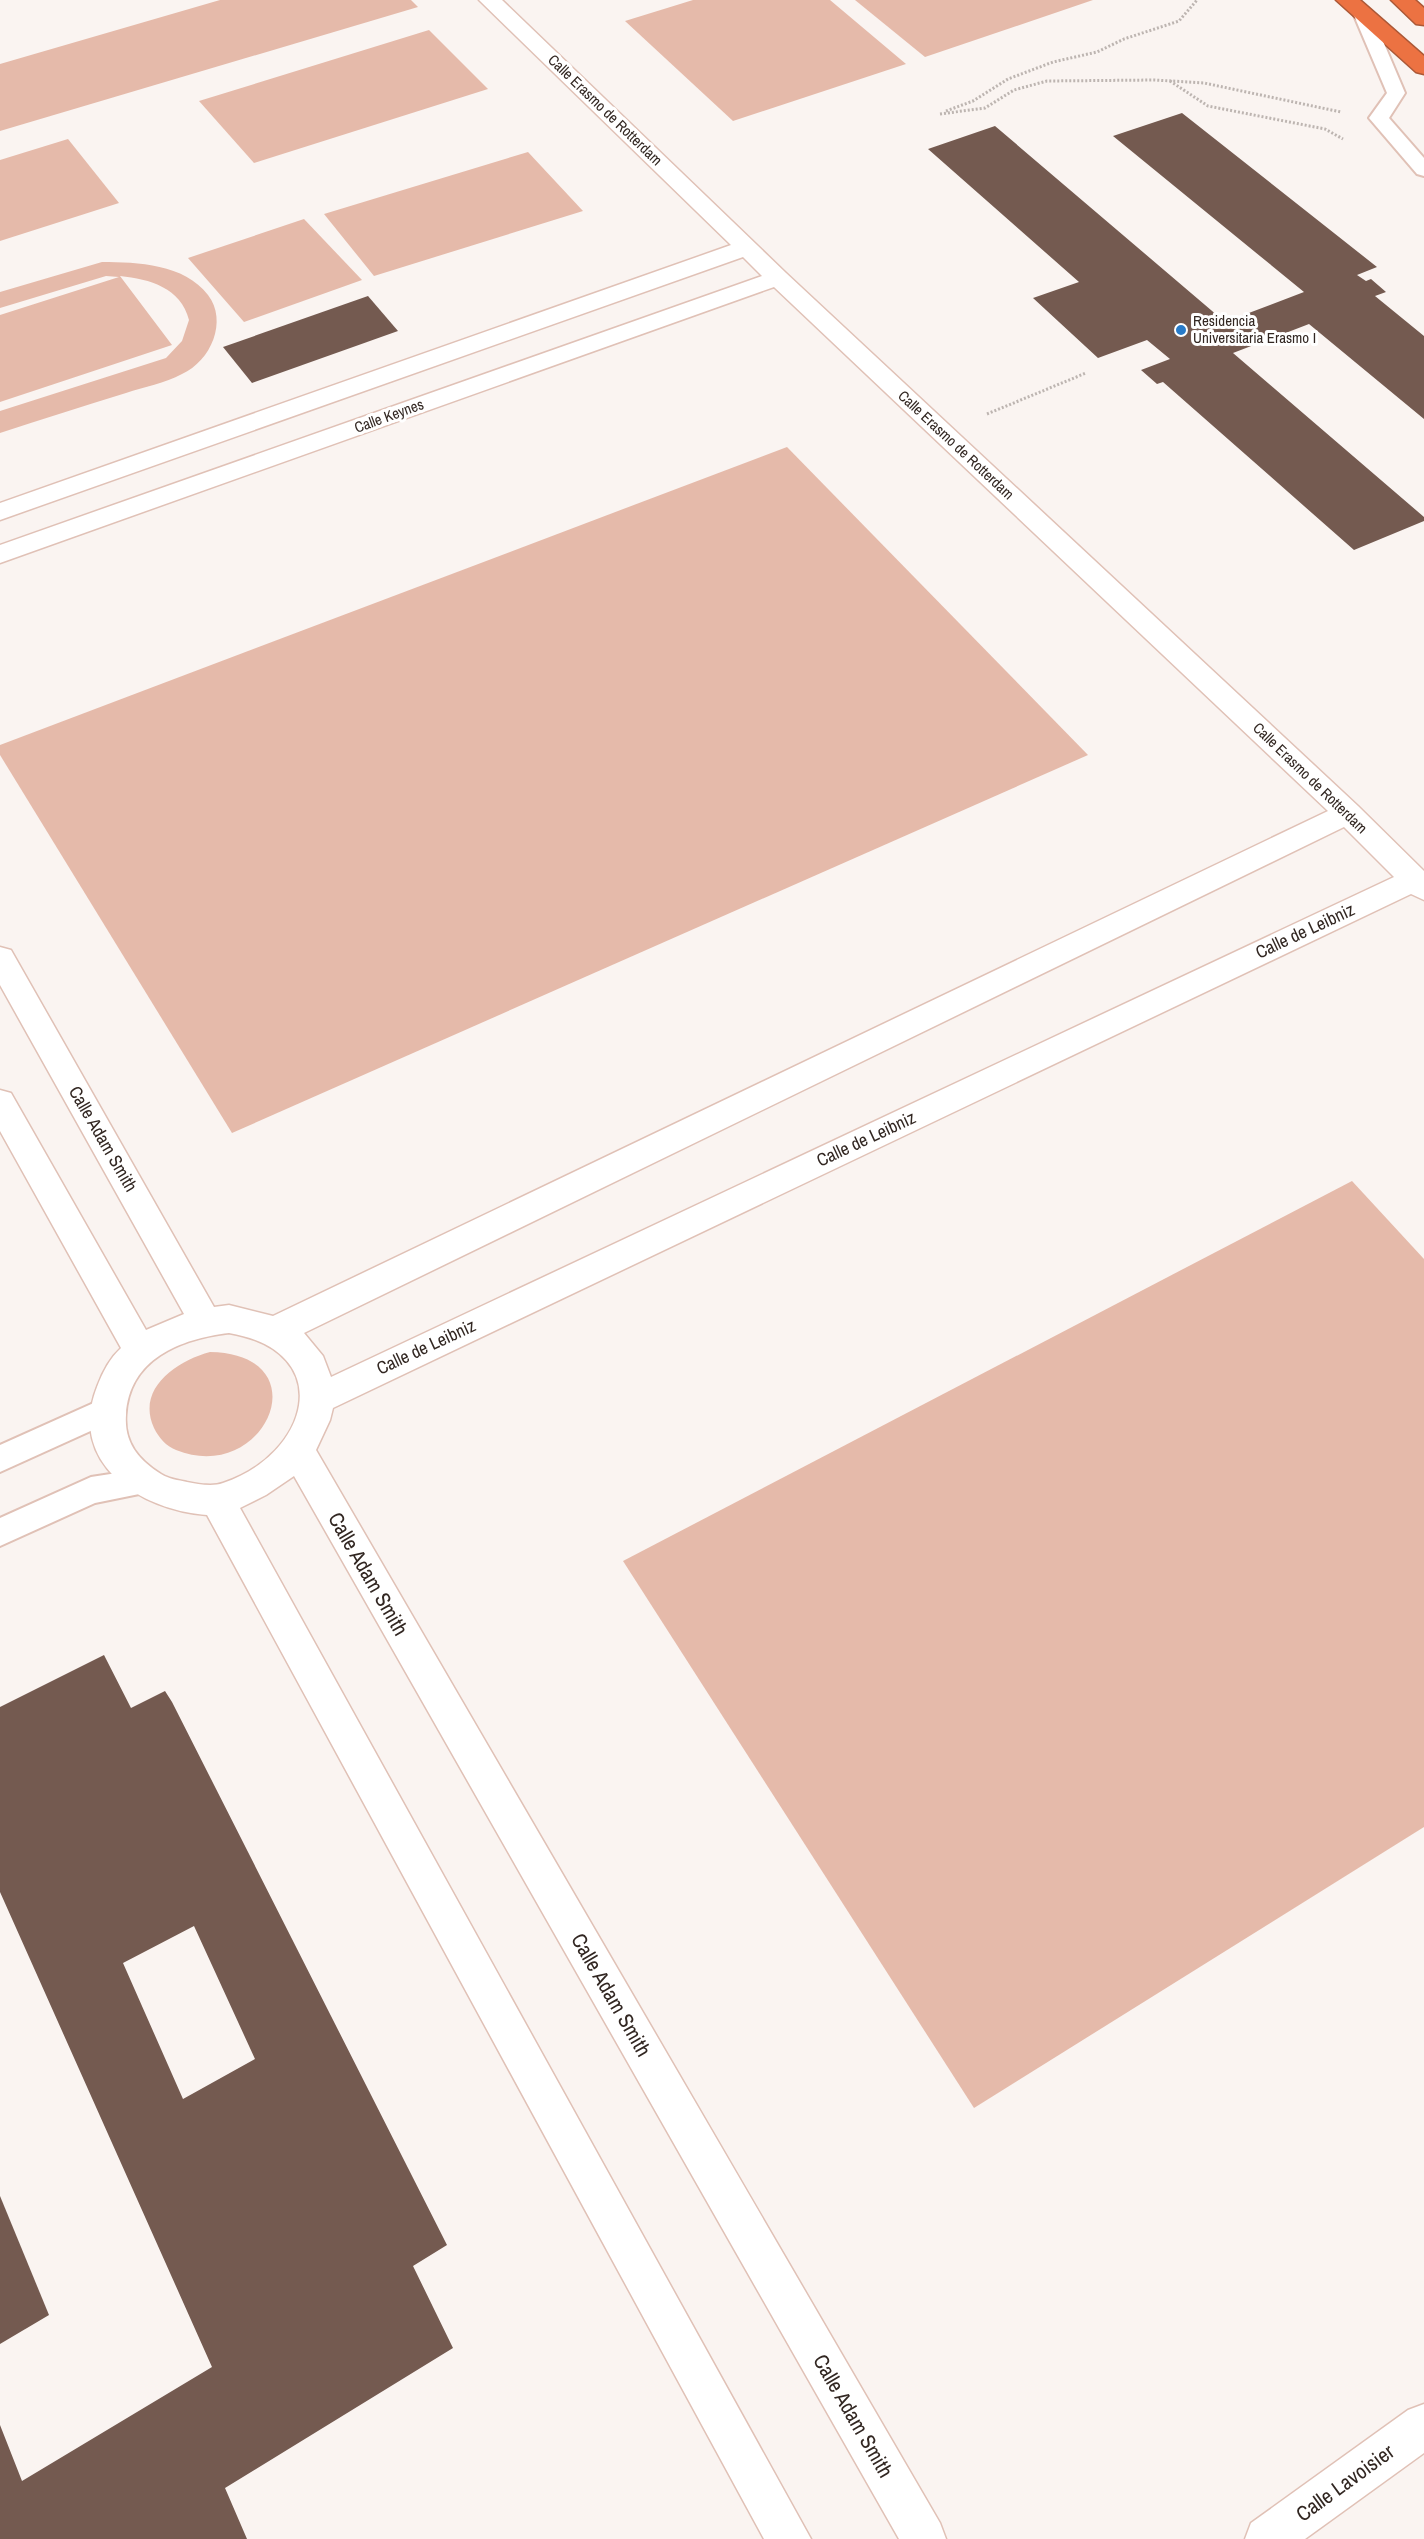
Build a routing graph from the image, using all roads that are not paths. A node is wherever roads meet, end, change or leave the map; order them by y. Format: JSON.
{"nodes":[{"id":1,"x":490,"y":0,"type":"edge"},
{"id":2,"x":1402,"y":0,"type":"edge"},
{"id":3,"x":1355,"y":6,"type":"edge"},
{"id":4,"x":1424,"y":19,"type":"edge"},
{"id":5,"x":1424,"y":67,"type":"edge"},
{"id":6,"x":1424,"y":170,"type":"edge"},
{"id":7,"x":748,"y":247,"type":"junction"},
{"id":8,"x":778,"y":278,"type":"junction"},
{"id":9,"x":0,"y":512,"type":"edge"},
{"id":10,"x":0,"y":554,"type":"edge"},
{"id":11,"x":1348,"y":813,"type":"junction"},
{"id":12,"x":1419,"y":884,"type":"edge"},
{"id":13,"x":0,"y":958,"type":"edge"},
{"id":14,"x":0,"y":1102,"type":"edge"},
{"id":15,"x":205,"y":1320,"type":"junction"},
{"id":16,"x":275,"y":1331,"type":"junction"},
{"id":17,"x":140,"y":1350,"type":"junction"},
{"id":18,"x":318,"y":1399,"type":"junction"},
{"id":19,"x":107,"y":1410,"type":"junction"},
{"id":20,"x":298,"y":1451,"type":"junction"},
{"id":21,"x":0,"y":1459,"type":"edge"},
{"id":22,"x":143,"y":1482,"type":"junction"},
{"id":23,"x":217,"y":1500,"type":"junction"},
{"id":24,"x":0,"y":1533,"type":"edge"},
{"id":25,"x":1424,"y":2426,"type":"edge"},
{"id":26,"x":789,"y":2539,"type":"edge"},
{"id":27,"x":924,"y":2539,"type":"edge"},
{"id":28,"x":1267,"y":2539,"type":"edge"}],
"edges":[{"from":1,"to":7,"type":"street","name":"Calle Erasmo de Rotterdam"},
{"from":2,"to":4,"type":"highway"},
{"from":3,"to":5,"type":"highway"},
{"from":3,"to":6,"type":"lane"},
{"from":7,"to":8,"type":"street","name":"Calle Erasmo de Rotterdam"},
{"from":7,"to":9,"type":"street"},
{"from":8,"to":10,"type":"street","name":"Calle Keynes"},
{"from":8,"to":11,"type":"street","name":"Calle Erasmo de Rotterdam"},
{"from":11,"to":12,"type":"street","name":"Calle Erasmo de Rotterdam"},
{"from":11,"to":16,"type":"street"},
{"from":12,"to":18,"type":"street","name":"Calle de Leibniz"},
{"from":13,"to":15,"type":"street","name":"Calle Adam Smith"},
{"from":14,"to":17,"type":"street"},
{"from":15,"to":16,"type":"street"},
{"from":15,"to":17,"type":"street"},
{"from":16,"to":18,"type":"street"},
{"from":17,"to":19,"type":"street"},
{"from":18,"to":20,"type":"street"},
{"from":19,"to":21,"type":"lane"},
{"from":19,"to":22,"type":"street"},
{"from":20,"to":23,"type":"street"},
{"from":20,"to":27,"type":"street","name":"Calle Adam Smith"},
{"from":22,"to":23,"type":"street"},
{"from":22,"to":24,"type":"lane"},
{"from":23,"to":26,"type":"street"},
{"from":25,"to":28,"type":"street","name":"Calle Lavoisier"}]}
